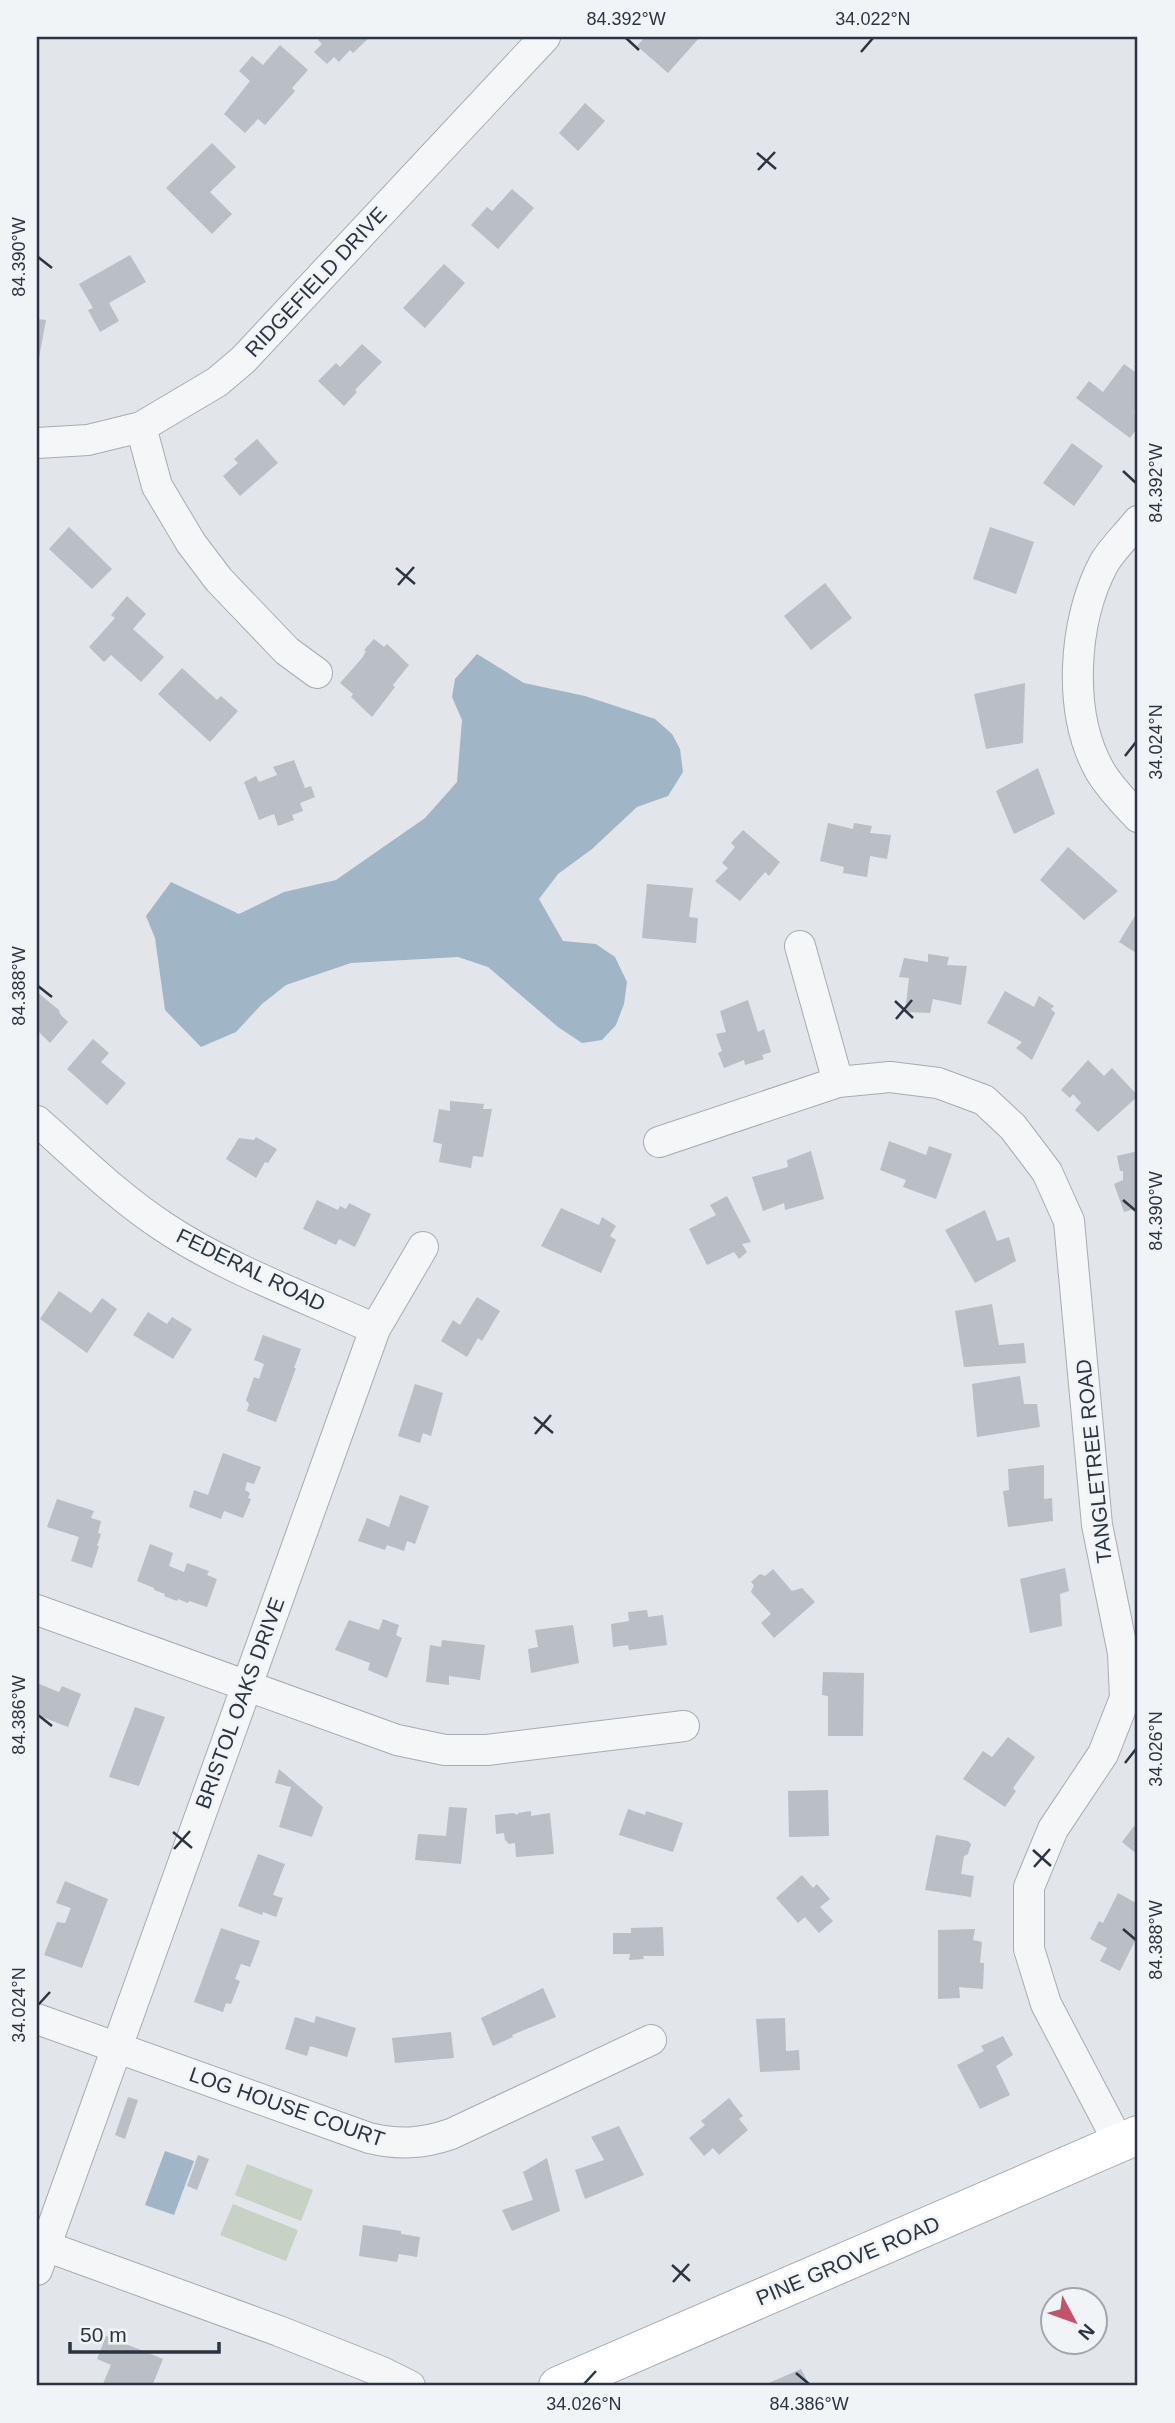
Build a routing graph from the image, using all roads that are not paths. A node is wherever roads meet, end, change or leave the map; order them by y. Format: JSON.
{"nodes":[{"id":1,"x":545,"y":37,"type":"edge"},
{"id":2,"x":141,"y":427,"type":"junction"},
{"id":3,"x":37,"y":443,"type":"edge"},
{"id":4,"x":1138,"y":521,"type":"edge"},
{"id":5,"x":317,"y":673,"type":"dead end"},
{"id":6,"x":1138,"y":817,"type":"edge"},
{"id":7,"x":800,"y":946,"type":"dead end"},
{"id":8,"x":838,"y":1082,"type":"junction"},
{"id":9,"x":37,"y":1121,"type":"edge"},
{"id":10,"x":659,"y":1142,"type":"dead end"},
{"id":11,"x":423,"y":1247,"type":"dead end"},
{"id":12,"x":375,"y":1329,"type":"junction"},
{"id":13,"x":37,"y":1610,"type":"edge"},
{"id":14,"x":246,"y":1686,"type":"junction"},
{"id":15,"x":684,"y":1726,"type":"dead end"},
{"id":16,"x":37,"y":2019,"type":"edge"},
{"id":17,"x":650,"y":2040,"type":"dead end"},
{"id":18,"x":115,"y":2048,"type":"junction"},
{"id":19,"x":1129,"y":2139,"type":"edge"},
{"id":20,"x":39,"y":2253,"type":"edge"},
{"id":21,"x":410,"y":2386,"type":"edge"},
{"id":22,"x":558,"y":2386,"type":"edge"}],
"edges":[{"from":1,"to":2,"type":"street","name":"RIDGEFIELD DRIVE"},
{"from":2,"to":3,"type":"street","name":"RIDGEFIELD DRIVE"},
{"from":2,"to":5,"type":"street"},
{"from":4,"to":6,"type":"street"},
{"from":7,"to":8,"type":"street"},
{"from":8,"to":10,"type":"street","name":"TANGLETREE ROAD"},
{"from":8,"to":19,"type":"street","name":"TANGLETREE ROAD"},
{"from":9,"to":12,"type":"street","name":"FEDERAL ROAD"},
{"from":11,"to":12,"type":"street","name":"BRISTOL OAKS DRIVE"},
{"from":12,"to":14,"type":"street","name":"BRISTOL OAKS DRIVE"},
{"from":13,"to":14,"type":"street"},
{"from":14,"to":15,"type":"street"},
{"from":14,"to":18,"type":"street","name":"BRISTOL OAKS DRIVE"},
{"from":16,"to":18,"type":"street","name":"LOG HOUSE COURT"},
{"from":17,"to":18,"type":"street","name":"LOG HOUSE COURT"},
{"from":18,"to":20,"type":"street","name":"BRISTOL OAKS DRIVE"},
{"from":19,"to":22,"type":"main road","name":"PINE GROVE ROAD"},
{"from":20,"to":21,"type":"street"}]}
